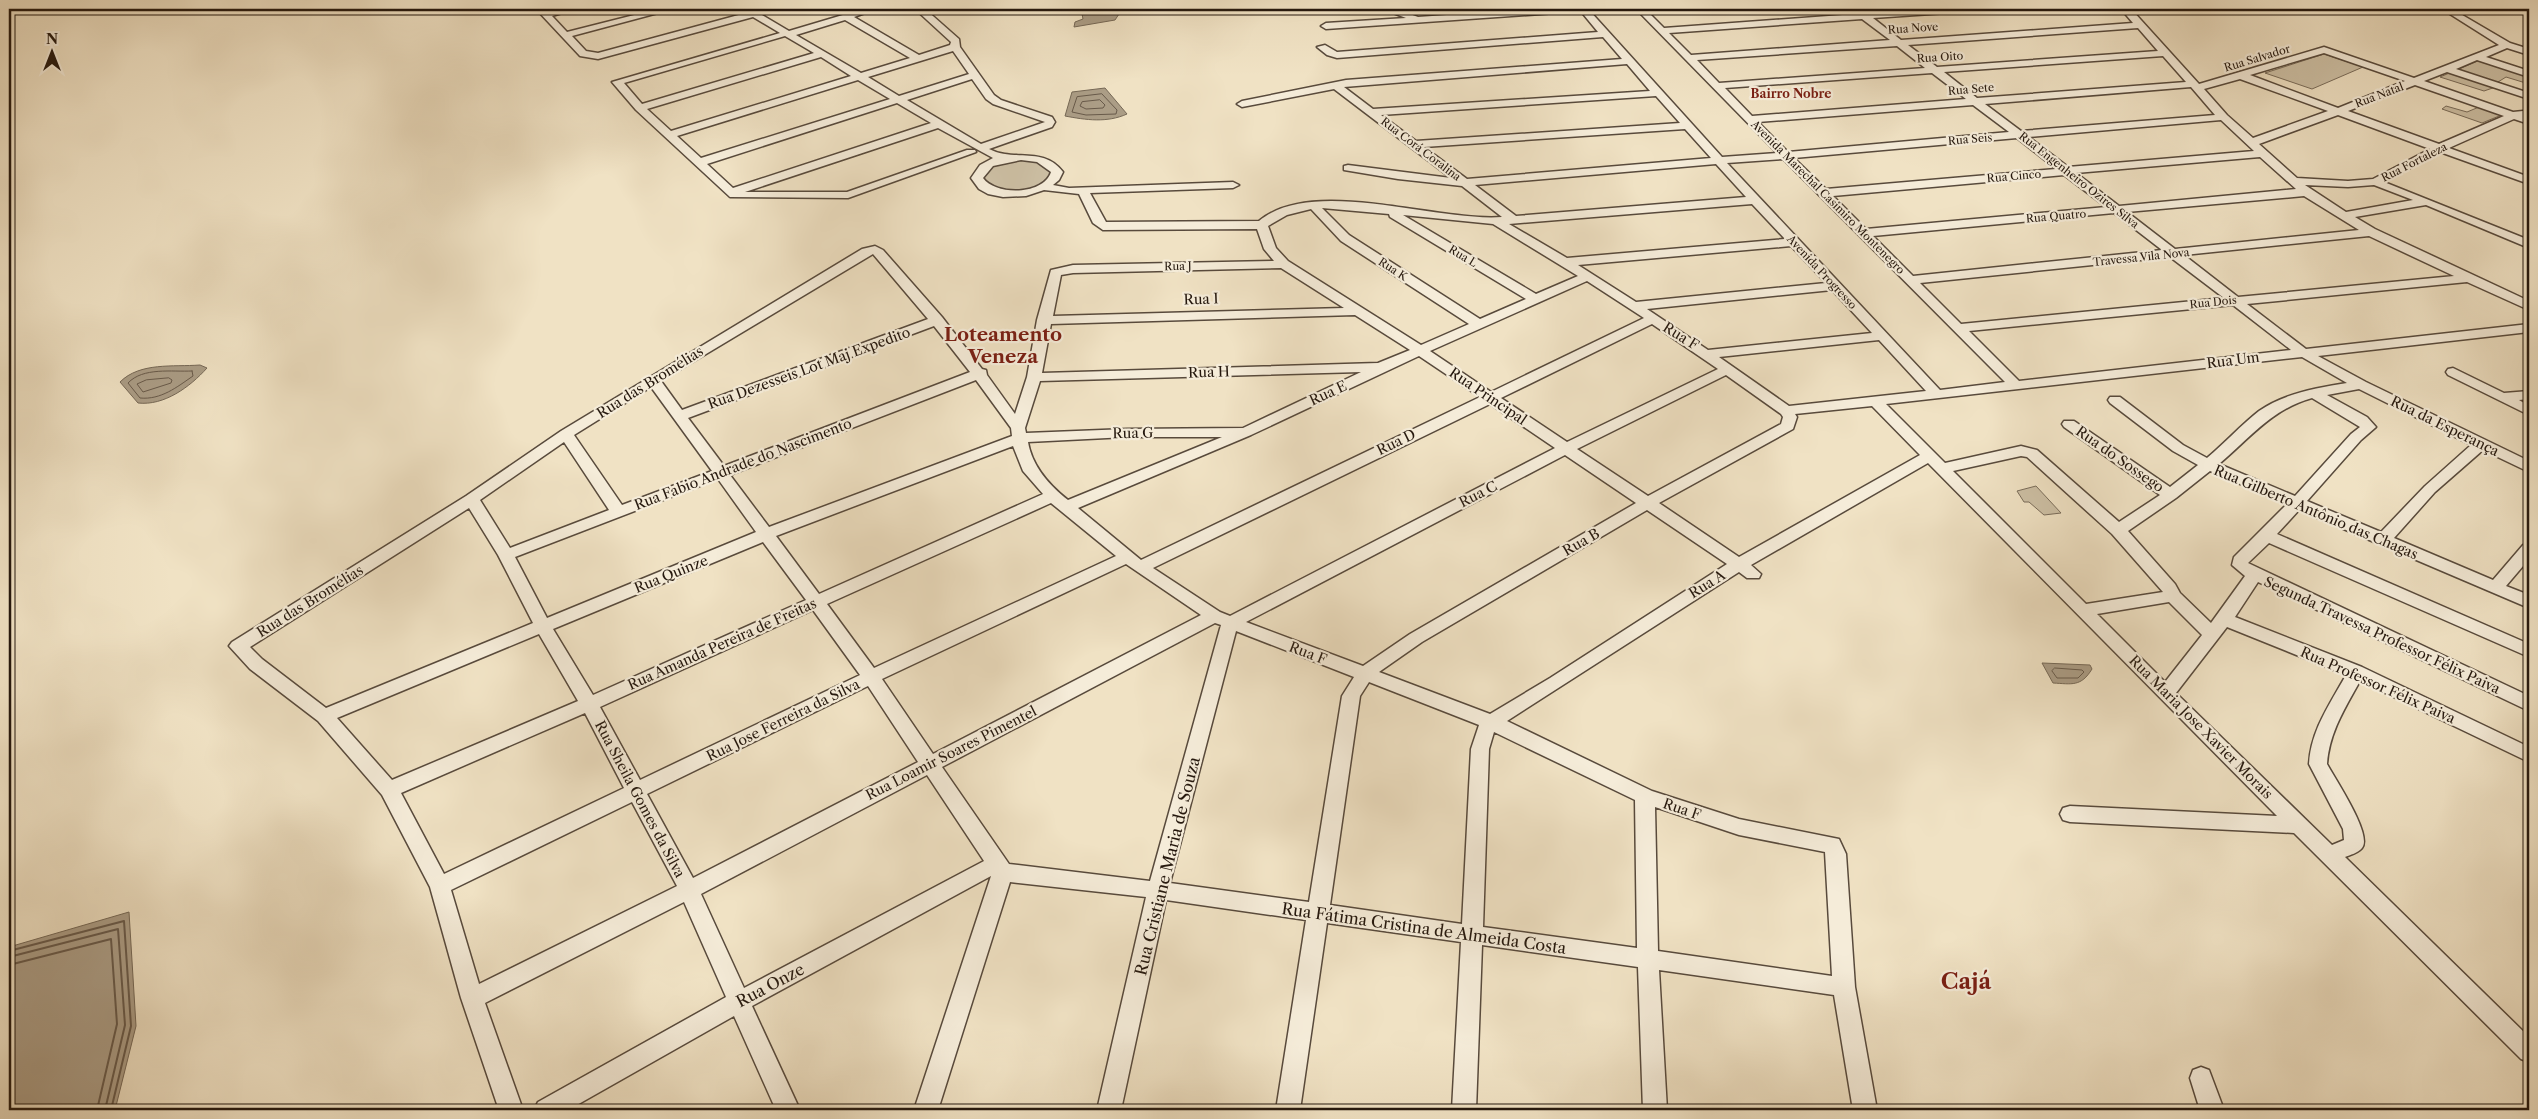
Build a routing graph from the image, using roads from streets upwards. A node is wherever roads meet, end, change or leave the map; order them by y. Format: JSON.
{"nodes":[{"id":1,"x":572,"y":9,"type":"edge"},
{"id":2,"x":668,"y":9,"type":"edge"},
{"id":3,"x":734,"y":9,"type":"edge"},
{"id":4,"x":772,"y":9,"type":"edge"},
{"id":5,"x":872,"y":9,"type":"edge"},
{"id":6,"x":920,"y":9,"type":"edge"},
{"id":7,"x":1387,"y":9,"type":"edge"},
{"id":8,"x":1570,"y":9,"type":"edge"},
{"id":9,"x":1584,"y":9,"type":"edge"},
{"id":10,"x":1640,"y":9,"type":"edge"},
{"id":11,"x":1962,"y":9,"type":"edge"},
{"id":12,"x":2126,"y":9,"type":"edge"},
{"id":13,"x":2446,"y":9,"type":"edge"},
{"id":14,"x":544,"y":11,"type":"edge"},
{"id":15,"x":1859,"y":12,"type":"edge"},
{"id":16,"x":749,"y":13,"type":"edge"},
{"id":17,"x":847,"y":17,"type":"junction"},
{"id":18,"x":1422,"y":19,"type":"junction"},
{"id":19,"x":2140,"y":25,"type":"junction"},
{"id":20,"x":1326,"y":26,"type":"dead end"},
{"id":21,"x":1661,"y":30,"type":"junction"},
{"id":22,"x":1606,"y":34,"type":"junction"},
{"id":23,"x":565,"y":35,"type":"junction"},
{"id":24,"x":784,"y":35,"type":"junction"},
{"id":25,"x":1897,"y":42,"type":"junction"},
{"id":26,"x":2507,"y":45,"type":"junction"},
{"id":27,"x":955,"y":47,"type":"junction"},
{"id":28,"x":1322,"y":47,"type":"dead end"},
{"id":29,"x":2529,"y":52,"type":"edge"},
{"id":30,"x":2165,"y":53,"type":"junction"},
{"id":31,"x":818,"y":55,"type":"junction"},
{"id":32,"x":2477,"y":57,"type":"junction"},
{"id":33,"x":918,"y":58,"type":"junction"},
{"id":34,"x":1689,"y":58,"type":"junction"},
{"id":35,"x":1631,"y":62,"type":"junction"},
{"id":36,"x":2447,"y":69,"type":"junction"},
{"id":37,"x":1936,"y":70,"type":"junction"},
{"id":38,"x":2529,"y":74,"type":"edge"},
{"id":39,"x":975,"y":75,"type":"junction"},
{"id":40,"x":2242,"y":76,"type":"junction"},
{"id":41,"x":855,"y":78,"type":"junction"},
{"id":42,"x":2416,"y":81,"type":"junction"},
{"id":43,"x":1341,"y":84,"type":"junction"},
{"id":44,"x":1716,"y":86,"type":"junction"},
{"id":45,"x":2196,"y":86,"type":"junction"},
{"id":46,"x":1658,"y":93,"type":"junction"},
{"id":47,"x":2529,"y":96,"type":"edge"},
{"id":48,"x":893,"y":101,"type":"junction"},
{"id":49,"x":1975,"y":101,"type":"junction"},
{"id":50,"x":1242,"y":104,"type":"dead end"},
{"id":51,"x":640,"y":108,"type":"junction"},
{"id":52,"x":2529,"y":109,"type":"edge"},
{"id":53,"x":1372,"y":112,"type":"junction"},
{"id":54,"x":2336,"y":112,"type":"junction"},
{"id":55,"x":2514,"y":116,"type":"junction"},
{"id":56,"x":2223,"y":117,"type":"junction"},
{"id":57,"x":1750,"y":119,"type":"junction"},
{"id":58,"x":2529,"y":121,"type":"edge"},
{"id":59,"x":934,"y":126,"type":"junction"},
{"id":60,"x":1688,"y":126,"type":"junction"},
{"id":61,"x":668,"y":135,"type":"junction"},
{"id":62,"x":2020,"y":135,"type":"junction"},
{"id":63,"x":2250,"y":143,"type":"junction"},
{"id":64,"x":1415,"y":144,"type":"junction"},
{"id":65,"x":2438,"y":149,"type":"junction"},
{"id":66,"x":975,"y":150,"type":"junction"},
{"id":67,"x":2263,"y":153,"type":"junction"},
{"id":68,"x":1786,"y":154,"type":"junction"},
{"id":69,"x":1008,"y":158,"type":"junction"},
{"id":70,"x":1718,"y":160,"type":"junction"},
{"id":71,"x":698,"y":163,"type":"junction"},
{"id":72,"x":985,"y":166,"type":"junction"},
{"id":73,"x":1348,"y":168,"type":"dead end"},
{"id":74,"x":2066,"y":171,"type":"junction"},
{"id":75,"x":2292,"y":181,"type":"junction"},
{"id":76,"x":2529,"y":181,"type":"edge"},
{"id":77,"x":1465,"y":182,"type":"junction"},
{"id":78,"x":2375,"y":182,"type":"junction"},
{"id":79,"x":1233,"y":185,"type":"dead end"},
{"id":80,"x":1044,"y":186,"type":"junction"},
{"id":81,"x":1083,"y":190,"type":"junction"},
{"id":82,"x":2306,"y":192,"type":"junction"},
{"id":83,"x":730,"y":193,"type":"junction"},
{"id":84,"x":1824,"y":193,"type":"junction"},
{"id":85,"x":1755,"y":200,"type":"junction"},
{"id":86,"x":2427,"y":201,"type":"junction"},
{"id":87,"x":1313,"y":205,"type":"junction"},
{"id":88,"x":2119,"y":210,"type":"junction"},
{"id":89,"x":1390,"y":212,"type":"junction"},
{"id":90,"x":2342,"y":216,"type":"junction"},
{"id":91,"x":1514,"y":220,"type":"junction"},
{"id":92,"x":1268,"y":221,"type":"junction"},
{"id":93,"x":1496,"y":221,"type":"junction"},
{"id":94,"x":2371,"y":232,"type":"junction"},
{"id":95,"x":1865,"y":233,"type":"junction"},
{"id":96,"x":1794,"y":242,"type":"junction"},
{"id":97,"x":2529,"y":244,"type":"edge"},
{"id":98,"x":2174,"y":254,"type":"junction"},
{"id":99,"x":1567,"y":262,"type":"junction"},
{"id":100,"x":1284,"y":264,"type":"junction"},
{"id":101,"x":1588,"y":276,"type":"junction"},
{"id":102,"x":2468,"y":278,"type":"junction"},
{"id":103,"x":1910,"y":280,"type":"junction"},
{"id":104,"x":1836,"y":286,"type":"junction"},
{"id":105,"x":1537,"y":300,"type":"junction"},
{"id":106,"x":2235,"y":300,"type":"junction"},
{"id":107,"x":1636,"y":306,"type":"junction"},
{"id":108,"x":2529,"y":306,"type":"edge"},
{"id":109,"x":1358,"y":311,"type":"junction"},
{"id":110,"x":1654,"y":319,"type":"junction"},
{"id":111,"x":937,"y":320,"type":"junction"},
{"id":112,"x":1044,"y":320,"type":"junction"},
{"id":113,"x":1480,"y":325,"type":"junction"},
{"id":114,"x":1958,"y":328,"type":"junction"},
{"id":115,"x":2529,"y":328,"type":"edge"},
{"id":116,"x":1882,"y":336,"type":"junction"},
{"id":117,"x":1420,"y":351,"type":"junction"},
{"id":118,"x":2302,"y":352,"type":"junction"},
{"id":119,"x":1709,"y":354,"type":"junction"},
{"id":120,"x":1384,"y":366,"type":"junction"},
{"id":121,"x":1728,"y":369,"type":"junction"},
{"id":122,"x":2453,"y":372,"type":"dead end"},
{"id":123,"x":981,"y":373,"type":"junction"},
{"id":124,"x":1034,"y":377,"type":"junction"},
{"id":125,"x":653,"y":380,"type":"junction"},
{"id":126,"x":2360,"y":385,"type":"junction"},
{"id":127,"x":2016,"y":386,"type":"junction"},
{"id":128,"x":1936,"y":394,"type":"junction"},
{"id":129,"x":2315,"y":394,"type":"junction"},
{"id":130,"x":2529,"y":395,"type":"edge"},
{"id":131,"x":1490,"y":397,"type":"junction"},
{"id":132,"x":2503,"y":398,"type":"junction"},
{"id":133,"x":2115,"y":400,"type":"dead end"},
{"id":134,"x":1875,"y":401,"type":"junction"},
{"id":135,"x":1786,"y":411,"type":"junction"},
{"id":136,"x":2529,"y":411,"type":"edge"},
{"id":137,"x":680,"y":416,"type":"junction"},
{"id":138,"x":2069,"y":424,"type":"dead end"},
{"id":139,"x":1246,"y":432,"type":"junction"},
{"id":140,"x":1019,"y":433,"type":"junction"},
{"id":141,"x":566,"y":434,"type":"junction"},
{"id":142,"x":2480,"y":444,"type":"junction"},
{"id":143,"x":1567,"y":448,"type":"junction"},
{"id":144,"x":1936,"y":462,"type":"junction"},
{"id":145,"x":2209,"y":465,"type":"junction"},
{"id":146,"x":2529,"y":467,"type":"edge"},
{"id":147,"x":722,"y":473,"type":"junction"},
{"id":148,"x":2171,"y":495,"type":"junction"},
{"id":149,"x":472,"y":499,"type":"junction"},
{"id":150,"x":1060,"y":501,"type":"junction"},
{"id":151,"x":1648,"y":503,"type":"junction"},
{"id":152,"x":2295,"y":504,"type":"junction"},
{"id":153,"x":618,"y":511,"type":"junction"},
{"id":154,"x":2118,"y":530,"type":"junction"},
{"id":155,"x":767,"y":534,"type":"junction"},
{"id":156,"x":2267,"y":536,"type":"junction"},
{"id":157,"x":2383,"y":540,"type":"junction"},
{"id":158,"x":2529,"y":549,"type":"edge"},
{"id":159,"x":506,"y":555,"type":"junction"},
{"id":160,"x":1134,"y":562,"type":"junction"},
{"id":161,"x":1738,"y":565,"type":"junction"},
{"id":162,"x":1753,"y":574,"type":"dead end"},
{"id":163,"x":2255,"y":574,"type":"junction"},
{"id":164,"x":2495,"y":588,"type":"junction"},
{"id":165,"x":2172,"y":596,"type":"junction"},
{"id":166,"x":816,"y":602,"type":"junction"},
{"id":167,"x":2529,"y":602,"type":"edge"},
{"id":168,"x":2084,"y":610,"type":"junction"},
{"id":169,"x":2224,"y":619,"type":"junction"},
{"id":170,"x":1222,"y":620,"type":"junction"},
{"id":171,"x":543,"y":626,"type":"junction"},
{"id":172,"x":2212,"y":634,"type":"junction"},
{"id":173,"x":2529,"y":652,"type":"edge"},
{"id":174,"x":2356,"y":672,"type":"junction"},
{"id":175,"x":1365,"y":674,"type":"junction"},
{"id":176,"x":871,"y":677,"type":"junction"},
{"id":177,"x":2166,"y":694,"type":"junction"},
{"id":178,"x":589,"y":704,"type":"junction"},
{"id":179,"x":2529,"y":704,"type":"edge"},
{"id":180,"x":324,"y":716,"type":"junction"},
{"id":181,"x":1491,"y":722,"type":"junction"},
{"id":182,"x":2529,"y":755,"type":"edge"},
{"id":183,"x":931,"y":763,"type":"junction"},
{"id":184,"x":389,"y":790,"type":"junction"},
{"id":185,"x":635,"y":792,"type":"junction"},
{"id":186,"x":1645,"y":796,"type":"junction"},
{"id":187,"x":2070,"y":814,"type":"dead end"},
{"id":188,"x":2301,"y":825,"type":"junction"},
{"id":189,"x":2331,"y":854,"type":"junction"},
{"id":190,"x":1000,"y":868,"type":"junction"},
{"id":191,"x":440,"y":886,"type":"junction"},
{"id":192,"x":689,"y":890,"type":"junction"},
{"id":193,"x":1158,"y":890,"type":"junction"},
{"id":194,"x":1320,"y":913,"type":"junction"},
{"id":195,"x":1472,"y":936,"type":"junction"},
{"id":196,"x":1648,"y":961,"type":"junction"},
{"id":197,"x":1844,"y":987,"type":"junction"},
{"id":198,"x":472,"y":998,"type":"junction"},
{"id":199,"x":740,"y":1001,"type":"junction"},
{"id":200,"x":2529,"y":1052,"type":"edge"},
{"id":201,"x":2201,"y":1078,"type":"dead end"},
{"id":202,"x":511,"y":1110,"type":"edge"},
{"id":203,"x":546,"y":1110,"type":"edge"},
{"id":204,"x":788,"y":1110,"type":"edge"},
{"id":205,"x":926,"y":1110,"type":"edge"},
{"id":206,"x":1109,"y":1110,"type":"edge"},
{"id":207,"x":1288,"y":1110,"type":"edge"},
{"id":208,"x":1464,"y":1110,"type":"edge"},
{"id":209,"x":1655,"y":1110,"type":"edge"},
{"id":210,"x":1865,"y":1110,"type":"edge"},
{"id":211,"x":2212,"y":1110,"type":"edge"}],
"edges":[{"from":1,"to":14,"type":"street"},
{"from":2,"to":23,"type":"street"},
{"from":3,"to":16,"type":"street"},
{"from":4,"to":16,"type":"street"},
{"from":5,"to":17,"type":"street"},
{"from":6,"to":27,"type":"street"},
{"from":7,"to":18,"type":"street"},
{"from":8,"to":18,"type":"street"},
{"from":9,"to":22,"type":"street","name":"Avenida Progresso"},
{"from":10,"to":21,"type":"street","name":"Avenida Marechal Casimiro Montenegro"},
{"from":11,"to":15,"type":"street"},
{"from":12,"to":19,"type":"street"},
{"from":13,"to":26,"type":"street"},
{"from":14,"to":23,"type":"street"},
{"from":15,"to":21,"type":"street"},
{"from":15,"to":25,"type":"street","name":"Rua Engenheiro Ozires Silva"},
{"from":16,"to":23,"type":"street"},
{"from":16,"to":24,"type":"street"},
{"from":17,"to":24,"type":"street"},
{"from":17,"to":33,"type":"street"},
{"from":18,"to":20,"type":"street"},
{"from":19,"to":25,"type":"street","name":"Rua Nove"},
{"from":19,"to":30,"type":"street"},
{"from":21,"to":34,"type":"street","name":"Avenida Marechal Casimiro Montenegro"},
{"from":22,"to":28,"type":"street"},
{"from":22,"to":35,"type":"street","name":"Avenida Progresso"},
{"from":24,"to":31,"type":"street"},
{"from":24,"to":51,"type":"street"},
{"from":25,"to":34,"type":"street","name":"Rua Nove"},
{"from":25,"to":37,"type":"street","name":"Rua Engenheiro Ozires Silva"},
{"from":26,"to":29,"type":"street"},
{"from":26,"to":32,"type":"street","name":"Rua Natal"},
{"from":27,"to":33,"type":"street"},
{"from":27,"to":39,"type":"street"},
{"from":30,"to":37,"type":"street","name":"Rua Oito"},
{"from":30,"to":45,"type":"street"},
{"from":31,"to":41,"type":"street"},
{"from":31,"to":51,"type":"street"},
{"from":32,"to":36,"type":"street","name":"Rua Natal"},
{"from":32,"to":38,"type":"street"},
{"from":33,"to":41,"type":"street"},
{"from":34,"to":44,"type":"street","name":"Avenida Marechal Casimiro Montenegro"},
{"from":35,"to":43,"type":"street"},
{"from":35,"to":46,"type":"street","name":"Avenida Progresso"},
{"from":36,"to":42,"type":"street","name":"Rua Natal"},
{"from":36,"to":47,"type":"street"},
{"from":37,"to":44,"type":"street","name":"Rua Oito"},
{"from":37,"to":49,"type":"street","name":"Rua Engenheiro Ozires Silva"},
{"from":39,"to":48,"type":"street"},
{"from":39,"to":66,"type":"street"},
{"from":40,"to":42,"type":"street","name":"Rua Salvador"},
{"from":40,"to":45,"type":"street","name":"Rua Salvador"},
{"from":40,"to":54,"type":"street"},
{"from":41,"to":48,"type":"street"},
{"from":41,"to":61,"type":"street"},
{"from":42,"to":54,"type":"street","name":"Rua Natal"},
{"from":42,"to":55,"type":"street"},
{"from":43,"to":50,"type":"street"},
{"from":43,"to":53,"type":"street","name":"Rua Corá Coralina"},
{"from":44,"to":57,"type":"street","name":"Avenida Marechal Casimiro Montenegro"},
{"from":45,"to":49,"type":"street","name":"Rua Sete"},
{"from":45,"to":56,"type":"street"},
{"from":46,"to":53,"type":"street"},
{"from":46,"to":60,"type":"street","name":"Avenida Progresso"},
{"from":48,"to":59,"type":"street"},
{"from":48,"to":71,"type":"street"},
{"from":49,"to":57,"type":"street","name":"Rua Sete"},
{"from":49,"to":62,"type":"street","name":"Rua Engenheiro Ozires Silva"},
{"from":51,"to":61,"type":"street"},
{"from":52,"to":55,"type":"street","name":"Rua Fortaleza"},
{"from":53,"to":64,"type":"street","name":"Rua Corá Coralina"},
{"from":54,"to":63,"type":"street","name":"Rua Natal"},
{"from":54,"to":65,"type":"street"},
{"from":55,"to":58,"type":"street"},
{"from":55,"to":65,"type":"street","name":"Rua Fortaleza"},
{"from":56,"to":62,"type":"street","name":"Rua Seis"},
{"from":56,"to":63,"type":"street"},
{"from":57,"to":68,"type":"street","name":"Avenida Marechal Casimiro Montenegro"},
{"from":59,"to":66,"type":"street"},
{"from":59,"to":83,"type":"street"},
{"from":60,"to":64,"type":"street"},
{"from":60,"to":70,"type":"street","name":"Avenida Progresso"},
{"from":61,"to":71,"type":"street"},
{"from":62,"to":68,"type":"street","name":"Rua Seis"},
{"from":62,"to":74,"type":"street","name":"Rua Engenheiro Ozires Silva"},
{"from":63,"to":67,"type":"street"},
{"from":64,"to":77,"type":"street","name":"Rua Corá Coralina"},
{"from":65,"to":76,"type":"street"},
{"from":65,"to":78,"type":"street","name":"Rua Fortaleza"},
{"from":66,"to":69,"type":"street"},
{"from":66,"to":72,"type":"street"},
{"from":66,"to":83,"type":"street"},
{"from":67,"to":74,"type":"street","name":"Rua Cinco"},
{"from":67,"to":75,"type":"street"},
{"from":68,"to":70,"type":"street","name":"Rua Seis"},
{"from":68,"to":84,"type":"street","name":"Avenida Marechal Casimiro Montenegro"},
{"from":69,"to":72,"type":"street"},
{"from":69,"to":80,"type":"street"},
{"from":70,"to":77,"type":"street","name":"Rua Seis"},
{"from":70,"to":85,"type":"street","name":"Avenida Progresso"},
{"from":71,"to":83,"type":"street"},
{"from":72,"to":80,"type":"street"},
{"from":73,"to":77,"type":"street"},
{"from":74,"to":84,"type":"street","name":"Rua Cinco"},
{"from":74,"to":88,"type":"street","name":"Rua Engenheiro Ozires Silva"},
{"from":75,"to":78,"type":"street","name":"Rua Fortaleza"},
{"from":75,"to":82,"type":"street"},
{"from":77,"to":91,"type":"street","name":"Rua Corá Coralina"},
{"from":78,"to":86,"type":"street"},
{"from":79,"to":81,"type":"street"},
{"from":80,"to":81,"type":"street"},
{"from":81,"to":92,"type":"street"},
{"from":82,"to":88,"type":"street","name":"Rua Quatro"},
{"from":82,"to":90,"type":"street"},
{"from":84,"to":95,"type":"street","name":"Avenida Marechal Casimiro Montenegro"},
{"from":85,"to":91,"type":"street"},
{"from":85,"to":96,"type":"street","name":"Avenida Progresso"},
{"from":86,"to":90,"type":"street"},
{"from":86,"to":97,"type":"street"},
{"from":87,"to":89,"type":"street"},
{"from":87,"to":92,"type":"street"},
{"from":87,"to":113,"type":"street","name":"Rua K"},
{"from":88,"to":95,"type":"street","name":"Rua Quatro"},
{"from":88,"to":98,"type":"street","name":"Rua Engenheiro Ozires Silva"},
{"from":89,"to":93,"type":"street"},
{"from":89,"to":105,"type":"street","name":"Rua L"},
{"from":90,"to":94,"type":"street"},
{"from":91,"to":93,"type":"street"},
{"from":92,"to":100,"type":"street","name":"Rua Principal"},
{"from":93,"to":99,"type":"street","name":"Rua F"},
{"from":94,"to":98,"type":"street","name":"Travessa Vila Nova"},
{"from":94,"to":102,"type":"street"},
{"from":95,"to":103,"type":"street","name":"Avenida Marechal Casimiro Montenegro"},
{"from":96,"to":99,"type":"street"},
{"from":96,"to":104,"type":"street","name":"Avenida Progresso"},
{"from":98,"to":103,"type":"street","name":"Travessa Vila Nova"},
{"from":98,"to":106,"type":"street","name":"Rua Engenheiro Ozires Silva"},
{"from":99,"to":101,"type":"street","name":"Rua F"},
{"from":100,"to":109,"type":"street","name":"Rua Principal"},
{"from":100,"to":112,"type":"street","name":"Rua J"},
{"from":101,"to":105,"type":"street","name":"Rua E"},
{"from":101,"to":107,"type":"street","name":"Rua F"},
{"from":102,"to":106,"type":"street","name":"Rua Dois"},
{"from":102,"to":108,"type":"street"},
{"from":103,"to":114,"type":"street","name":"Avenida Marechal Casimiro Montenegro"},
{"from":104,"to":107,"type":"street"},
{"from":104,"to":116,"type":"street","name":"Avenida Progresso"},
{"from":105,"to":113,"type":"street","name":"Rua E"},
{"from":106,"to":114,"type":"street","name":"Rua Dois"},
{"from":106,"to":118,"type":"street","name":"Rua Engenheiro Ozires Silva"},
{"from":107,"to":110,"type":"street","name":"Rua F"},
{"from":109,"to":112,"type":"street","name":"Rua I"},
{"from":109,"to":117,"type":"street","name":"Rua Principal"},
{"from":110,"to":119,"type":"street","name":"Rua F"},
{"from":110,"to":131,"type":"street","name":"Rua D"},
{"from":111,"to":123,"type":"street","name":"Rua das Bromélias"},
{"from":111,"to":125,"type":"street","name":"Rua das Bromélias"},
{"from":111,"to":137,"type":"street","name":"Rua Dezesseis Lot Maj Expedito"},
{"from":112,"to":124,"type":"street"},
{"from":113,"to":117,"type":"street","name":"Rua E"},
{"from":114,"to":127,"type":"street","name":"Avenida Marechal Casimiro Montenegro"},
{"from":115,"to":118,"type":"street","name":"Rua Um"},
{"from":116,"to":119,"type":"street"},
{"from":116,"to":128,"type":"street","name":"Avenida Progresso"},
{"from":117,"to":120,"type":"street","name":"Rua E"},
{"from":117,"to":131,"type":"street","name":"Rua Principal"},
{"from":118,"to":126,"type":"street"},
{"from":118,"to":127,"type":"street","name":"Rua Um"},
{"from":119,"to":121,"type":"street","name":"Rua F"},
{"from":120,"to":124,"type":"street","name":"Rua H"},
{"from":120,"to":139,"type":"street","name":"Rua E"},
{"from":121,"to":135,"type":"street","name":"Rua F"},
{"from":121,"to":143,"type":"street","name":"Rua C"},
{"from":122,"to":132,"type":"street"},
{"from":123,"to":140,"type":"street","name":"Rua das Bromélias"},
{"from":123,"to":147,"type":"street","name":"Rua Fabio Andrade do Nascimento"},
{"from":124,"to":140,"type":"street"},
{"from":125,"to":137,"type":"street"},
{"from":125,"to":141,"type":"street","name":"Rua das Bromélias"},
{"from":126,"to":129,"type":"street"},
{"from":126,"to":142,"type":"street","name":"Rua da Esperança"},
{"from":127,"to":128,"type":"street","name":"Rua Um"},
{"from":128,"to":134,"type":"street","name":"Rua Um"},
{"from":129,"to":145,"type":"street"},
{"from":129,"to":152,"type":"street"},
{"from":130,"to":132,"type":"street"},
{"from":131,"to":143,"type":"street","name":"Rua Principal"},
{"from":131,"to":160,"type":"street","name":"Rua D"},
{"from":132,"to":136,"type":"street"},
{"from":133,"to":145,"type":"street","name":"Rua Gilberto Antônio das Chagas"},
{"from":134,"to":135,"type":"street"},
{"from":134,"to":144,"type":"street","name":"Rua Maria Jose Xavier Morais"},
{"from":135,"to":151,"type":"street","name":"Rua B"},
{"from":137,"to":147,"type":"street"},
{"from":138,"to":148,"type":"street","name":"Rua do Sossego"},
{"from":139,"to":140,"type":"street","name":"Rua G"},
{"from":139,"to":150,"type":"street","name":"Rua E"},
{"from":140,"to":150,"type":"street","name":"Rua F"},
{"from":140,"to":155,"type":"street","name":"Rua Quinze"},
{"from":141,"to":149,"type":"street","name":"Rua das Bromélias"},
{"from":141,"to":153,"type":"street"},
{"from":142,"to":146,"type":"street","name":"Rua da Esperança"},
{"from":142,"to":157,"type":"street"},
{"from":143,"to":151,"type":"street","name":"Rua Principal"},
{"from":143,"to":170,"type":"street","name":"Rua C"},
{"from":144,"to":154,"type":"street","name":"Rua A"},
{"from":144,"to":161,"type":"street","name":"Rua A"},
{"from":144,"to":168,"type":"street","name":"Rua Maria Jose Xavier Morais"},
{"from":145,"to":148,"type":"street"},
{"from":145,"to":152,"type":"street","name":"Rua Gilberto Antônio das Chagas"},
{"from":147,"to":153,"type":"street","name":"Rua Fabio Andrade do Nascimento"},
{"from":147,"to":155,"type":"street"},
{"from":148,"to":154,"type":"street"},
{"from":149,"to":159,"type":"street","name":"Rua Sheila Gomes da Silva"},
{"from":149,"to":180,"type":"street","name":"Rua das Bromélias"},
{"from":150,"to":160,"type":"street","name":"Rua F"},
{"from":150,"to":166,"type":"street","name":"Rua Amanda Pereira de Freitas"},
{"from":151,"to":161,"type":"street","name":"Rua Principal"},
{"from":151,"to":175,"type":"street","name":"Rua B"},
{"from":152,"to":156,"type":"street"},
{"from":152,"to":157,"type":"street","name":"Rua Gilberto Antônio das Chagas"},
{"from":153,"to":159,"type":"street","name":"Rua Fabio Andrade do Nascimento"},
{"from":154,"to":165,"type":"street"},
{"from":155,"to":166,"type":"street"},
{"from":155,"to":171,"type":"street","name":"Rua Quinze"},
{"from":156,"to":163,"type":"street","name":"Segunda Travessa Professor Félix Paiva"},
{"from":156,"to":173,"type":"street"},
{"from":157,"to":164,"type":"street","name":"Rua Gilberto Antônio das Chagas"},
{"from":158,"to":164,"type":"street"},
{"from":159,"to":171,"type":"street","name":"Rua Sheila Gomes da Silva"},
{"from":160,"to":170,"type":"street","name":"Rua F"},
{"from":160,"to":176,"type":"street","name":"Rua Jose Ferreira da Silva"},
{"from":161,"to":162,"type":"street","name":"Rua Principal"},
{"from":161,"to":181,"type":"street","name":"Rua A"},
{"from":163,"to":169,"type":"street"},
{"from":163,"to":179,"type":"street","name":"Segunda Travessa Professor Félix Paiva"},
{"from":164,"to":167,"type":"street","name":"Rua Gilberto Antônio das Chagas"},
{"from":165,"to":168,"type":"street"},
{"from":165,"to":172,"type":"street"},
{"from":166,"to":176,"type":"street"},
{"from":166,"to":178,"type":"street","name":"Rua Amanda Pereira de Freitas"},
{"from":168,"to":177,"type":"street","name":"Rua Maria Jose Xavier Morais"},
{"from":169,"to":172,"type":"street"},
{"from":169,"to":174,"type":"street","name":"Rua Professor Félix Paiva"},
{"from":170,"to":175,"type":"street","name":"Rua F"},
{"from":170,"to":183,"type":"street","name":"Rua Loamir Soares Pimentel"},
{"from":170,"to":193,"type":"street","name":"Rua Cristiane Maria de Souza"},
{"from":171,"to":178,"type":"street","name":"Rua Sheila Gomes da Silva"},
{"from":171,"to":180,"type":"street","name":"Rua Quinze"},
{"from":172,"to":177,"type":"street"},
{"from":174,"to":182,"type":"street","name":"Rua Professor Félix Paiva"},
{"from":174,"to":189,"type":"street"},
{"from":175,"to":181,"type":"street","name":"Rua F"},
{"from":175,"to":194,"type":"street"},
{"from":176,"to":183,"type":"street"},
{"from":176,"to":185,"type":"street","name":"Rua Jose Ferreira da Silva"},
{"from":177,"to":188,"type":"street","name":"Rua Maria Jose Xavier Morais"},
{"from":178,"to":184,"type":"street","name":"Rua Amanda Pereira de Freitas"},
{"from":178,"to":185,"type":"street","name":"Rua Sheila Gomes da Silva"},
{"from":180,"to":184,"type":"street"},
{"from":181,"to":186,"type":"street","name":"Rua F"},
{"from":181,"to":195,"type":"street"},
{"from":183,"to":190,"type":"street"},
{"from":183,"to":192,"type":"street","name":"Rua Loamir Soares Pimentel"},
{"from":184,"to":191,"type":"street"},
{"from":185,"to":191,"type":"street","name":"Rua Jose Ferreira da Silva"},
{"from":185,"to":192,"type":"street","name":"Rua Sheila Gomes da Silva"},
{"from":186,"to":196,"type":"street"},
{"from":186,"to":197,"type":"street","name":"Rua F"},
{"from":187,"to":188,"type":"street"},
{"from":188,"to":189,"type":"street","name":"Rua Maria Jose Xavier Morais"},
{"from":189,"to":200,"type":"street","name":"Rua Maria Jose Xavier Morais"},
{"from":190,"to":193,"type":"street","name":"Rua Fátima Cristina de Almeida Costa"},
{"from":190,"to":199,"type":"street","name":"Rua Onze"},
{"from":190,"to":205,"type":"street"},
{"from":191,"to":198,"type":"street"},
{"from":192,"to":198,"type":"street","name":"Rua Loamir Soares Pimentel"},
{"from":192,"to":199,"type":"street","name":"Rua Sheila Gomes da Silva"},
{"from":193,"to":194,"type":"street","name":"Rua Fátima Cristina de Almeida Costa"},
{"from":193,"to":206,"type":"street","name":"Rua Cristiane Maria de Souza"},
{"from":194,"to":195,"type":"street","name":"Rua Fátima Cristina de Almeida Costa"},
{"from":194,"to":207,"type":"street"},
{"from":195,"to":196,"type":"street","name":"Rua Fátima Cristina de Almeida Costa"},
{"from":195,"to":208,"type":"street"},
{"from":196,"to":197,"type":"street","name":"Rua Fátima Cristina de Almeida Costa"},
{"from":196,"to":209,"type":"street"},
{"from":197,"to":210,"type":"street"},
{"from":198,"to":202,"type":"street"},
{"from":199,"to":203,"type":"street","name":"Rua Onze"},
{"from":199,"to":204,"type":"street","name":"Rua Sheila Gomes da Silva"},
{"from":201,"to":211,"type":"street"}]}
